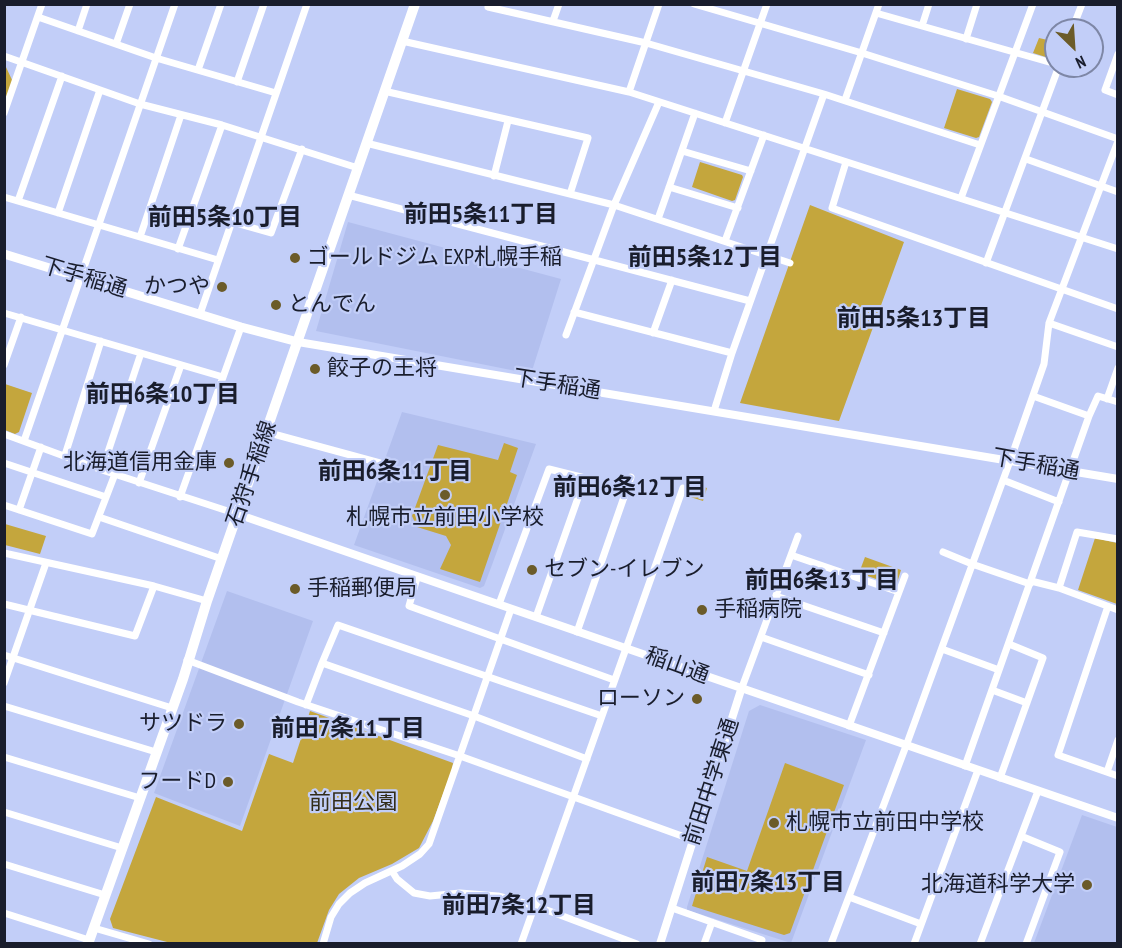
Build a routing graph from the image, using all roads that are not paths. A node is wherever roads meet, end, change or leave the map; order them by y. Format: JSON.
{"nodes":[{"id":1,"x":42,"y":4,"type":"edge"},
{"id":2,"x":87,"y":4,"type":"edge"},
{"id":3,"x":130,"y":4,"type":"edge"},
{"id":4,"x":175,"y":4,"type":"edge"},
{"id":5,"x":221,"y":4,"type":"edge"},
{"id":6,"x":264,"y":4,"type":"edge"},
{"id":7,"x":307,"y":4,"type":"edge"},
{"id":8,"x":415,"y":4,"type":"edge"},
{"id":9,"x":489,"y":4,"type":"edge"},
{"id":10,"x":559,"y":4,"type":"edge"},
{"id":11,"x":659,"y":4,"type":"edge"},
{"id":12,"x":694,"y":4,"type":"edge"},
{"id":13,"x":767,"y":4,"type":"edge"},
{"id":14,"x":879,"y":4,"type":"edge"},
{"id":15,"x":929,"y":4,"type":"edge"},
{"id":16,"x":977,"y":4,"type":"edge"},
{"id":17,"x":1033,"y":4,"type":"edge"},
{"id":18,"x":876,"y":13,"type":"junction"},
{"id":19,"x":38,"y":17,"type":"junction"},
{"id":20,"x":553,"y":21,"type":"junction"},
{"id":21,"x":760,"y":24,"type":"junction"},
{"id":22,"x":922,"y":26,"type":"junction"},
{"id":23,"x":78,"y":31,"type":"junction"},
{"id":24,"x":966,"y":39,"type":"junction"},
{"id":25,"x":402,"y":41,"type":"junction"},
{"id":26,"x":646,"y":43,"type":"junction"},
{"id":27,"x":116,"y":44,"type":"junction"},
{"id":28,"x":1015,"y":52,"type":"junction"},
{"id":29,"x":862,"y":54,"type":"junction"},
{"id":30,"x":1118,"y":54,"type":"edge"},
{"id":31,"x":4,"y":56,"type":"edge"},
{"id":32,"x":156,"y":58,"type":"junction"},
{"id":33,"x":1044,"y":61,"type":"edge"},
{"id":34,"x":22,"y":62,"type":"junction"},
{"id":35,"x":198,"y":70,"type":"junction"},
{"id":36,"x":743,"y":71,"type":"junction"},
{"id":37,"x":62,"y":76,"type":"junction"},
{"id":38,"x":1054,"y":78,"type":"edge"},
{"id":39,"x":237,"y":82,"type":"junction"},
{"id":40,"x":100,"y":90,"type":"junction"},
{"id":41,"x":384,"y":91,"type":"junction"},
{"id":42,"x":628,"y":92,"type":"junction"},
{"id":43,"x":276,"y":93,"type":"junction"},
{"id":44,"x":824,"y":94,"type":"junction"},
{"id":45,"x":1118,"y":94,"type":"edge"},
{"id":46,"x":998,"y":96,"type":"junction"},
{"id":47,"x":845,"y":100,"type":"junction"},
{"id":48,"x":659,"y":102,"type":"junction"},
{"id":49,"x":140,"y":104,"type":"junction"},
{"id":50,"x":4,"y":112,"type":"edge"},
{"id":51,"x":1042,"y":112,"type":"junction"},
{"id":52,"x":695,"y":113,"type":"junction"},
{"id":53,"x":181,"y":115,"type":"junction"},
{"id":54,"x":508,"y":121,"type":"junction"},
{"id":55,"x":725,"y":123,"type":"junction"},
{"id":56,"x":222,"y":125,"type":"junction"},
{"id":57,"x":764,"y":135,"type":"junction"},
{"id":58,"x":260,"y":137,"type":"junction"},
{"id":59,"x":1118,"y":140,"type":"edge"},
{"id":60,"x":366,"y":143,"type":"junction"},
{"id":61,"x":980,"y":145,"type":"junction"},
{"id":62,"x":804,"y":148,"type":"junction"},
{"id":63,"x":302,"y":149,"type":"junction"},
{"id":64,"x":682,"y":151,"type":"junction"},
{"id":65,"x":1026,"y":159,"type":"junction"},
{"id":66,"x":846,"y":162,"type":"junction"},
{"id":67,"x":358,"y":168,"type":"junction"},
{"id":68,"x":751,"y":171,"type":"junction"},
{"id":69,"x":494,"y":176,"type":"junction"},
{"id":70,"x":669,"y":187,"type":"junction"},
{"id":71,"x":1101,"y":187,"type":"junction"},
{"id":72,"x":1118,"y":192,"type":"edge"},
{"id":73,"x":570,"y":194,"type":"junction"},
{"id":74,"x":348,"y":195,"type":"junction"},
{"id":75,"x":4,"y":197,"type":"edge"},
{"id":76,"x":961,"y":198,"type":"junction"},
{"id":77,"x":18,"y":201,"type":"junction"},
{"id":78,"x":614,"y":205,"type":"junction"},
{"id":79,"x":738,"y":208,"type":"junction"},
{"id":80,"x":58,"y":213,"type":"junction"},
{"id":81,"x":1005,"y":213,"type":"junction"},
{"id":82,"x":658,"y":219,"type":"junction"},
{"id":83,"x":232,"y":222,"type":"junction"},
{"id":84,"x":98,"y":225,"type":"junction"},
{"id":85,"x":140,"y":237,"type":"junction"},
{"id":86,"x":1082,"y":237,"type":"junction"},
{"id":87,"x":725,"y":241,"type":"junction"},
{"id":88,"x":178,"y":249,"type":"junction"},
{"id":89,"x":1118,"y":249,"type":"edge"},
{"id":90,"x":4,"y":254,"type":"edge"},
{"id":91,"x":767,"y":255,"type":"junction"},
{"id":92,"x":592,"y":259,"type":"junction"},
{"id":93,"x":218,"y":260,"type":"junction"},
{"id":94,"x":790,"y":262,"type":"dead end"},
{"id":95,"x":986,"y":263,"type":"junction"},
{"id":96,"x":80,"y":276,"type":"junction"},
{"id":97,"x":672,"y":280,"type":"junction"},
{"id":98,"x":1062,"y":289,"type":"junction"},
{"id":99,"x":750,"y":301,"type":"junction"},
{"id":100,"x":1118,"y":309,"type":"edge"},
{"id":101,"x":574,"y":312,"type":"junction"},
{"id":102,"x":4,"y":313,"type":"edge"},
{"id":103,"x":200,"y":314,"type":"junction"},
{"id":104,"x":21,"y":317,"type":"junction"},
{"id":105,"x":1049,"y":322,"type":"junction"},
{"id":106,"x":241,"y":327,"type":"junction"},
{"id":107,"x":63,"y":330,"type":"junction"},
{"id":108,"x":653,"y":333,"type":"junction"},
{"id":109,"x":566,"y":335,"type":"dead end"},
{"id":110,"x":101,"y":341,"type":"junction"},
{"id":111,"x":298,"y":342,"type":"junction"},
{"id":112,"x":1118,"y":347,"type":"edge"},
{"id":113,"x":141,"y":353,"type":"junction"},
{"id":114,"x":732,"y":353,"type":"junction"},
{"id":115,"x":4,"y":365,"type":"edge"},
{"id":116,"x":181,"y":365,"type":"junction"},
{"id":117,"x":1118,"y":368,"type":"edge"},
{"id":118,"x":223,"y":377,"type":"junction"},
{"id":119,"x":1033,"y":396,"type":"junction"},
{"id":120,"x":1107,"y":399,"type":"junction"},
{"id":121,"x":1118,"y":402,"type":"edge"},
{"id":122,"x":714,"y":411,"type":"junction"},
{"id":123,"x":1089,"y":416,"type":"junction"},
{"id":124,"x":266,"y":432,"type":"junction"},
{"id":125,"x":4,"y":434,"type":"edge"},
{"id":126,"x":24,"y":441,"type":"junction"},
{"id":127,"x":41,"y":447,"type":"junction"},
{"id":128,"x":65,"y":455,"type":"junction"},
{"id":129,"x":1010,"y":461,"type":"junction"},
{"id":130,"x":4,"y":463,"type":"edge"},
{"id":131,"x":380,"y":463,"type":"dead end"},
{"id":132,"x":102,"y":470,"type":"junction"},
{"id":133,"x":1070,"y":471,"type":"junction"},
{"id":134,"x":32,"y":472,"type":"junction"},
{"id":135,"x":115,"y":474,"type":"junction"},
{"id":136,"x":631,"y":477,"type":"dead end"},
{"id":137,"x":1118,"y":479,"type":"edge"},
{"id":138,"x":1003,"y":480,"type":"junction"},
{"id":139,"x":139,"y":483,"type":"junction"},
{"id":140,"x":683,"y":488,"type":"dead end"},
{"id":141,"x":180,"y":496,"type":"junction"},
{"id":142,"x":106,"y":497,"type":"junction"},
{"id":143,"x":1059,"y":502,"type":"junction"},
{"id":144,"x":4,"y":505,"type":"edge"},
{"id":145,"x":19,"y":510,"type":"junction"},
{"id":146,"x":237,"y":514,"type":"junction"},
{"id":147,"x":99,"y":516,"type":"junction"},
{"id":148,"x":798,"y":536,"type":"dead end"},
{"id":149,"x":1118,"y":539,"type":"edge"},
{"id":150,"x":943,"y":552,"type":"dead end"},
{"id":151,"x":4,"y":553,"type":"edge"},
{"id":152,"x":791,"y":555,"type":"junction"},
{"id":153,"x":222,"y":559,"type":"junction"},
{"id":154,"x":46,"y":563,"type":"junction"},
{"id":155,"x":972,"y":564,"type":"junction"},
{"id":156,"x":905,"y":576,"type":"dead end"},
{"id":157,"x":417,"y":578,"type":"junction"},
{"id":158,"x":1030,"y":582,"type":"junction"},
{"id":159,"x":154,"y":586,"type":"junction"},
{"id":160,"x":1059,"y":588,"type":"junction"},
{"id":161,"x":899,"y":592,"type":"junction"},
{"id":162,"x":776,"y":596,"type":"junction"},
{"id":163,"x":207,"y":601,"type":"junction"},
{"id":164,"x":4,"y":604,"type":"edge"},
{"id":165,"x":500,"y":604,"type":"junction"},
{"id":166,"x":1108,"y":606,"type":"junction"},
{"id":167,"x":511,"y":609,"type":"junction"},
{"id":168,"x":29,"y":610,"type":"junction"},
{"id":169,"x":1118,"y":610,"type":"edge"},
{"id":170,"x":536,"y":617,"type":"junction"},
{"id":171,"x":577,"y":632,"type":"junction"},
{"id":172,"x":884,"y":633,"type":"junction"},
{"id":173,"x":761,"y":638,"type":"junction"},
{"id":174,"x":501,"y":639,"type":"junction"},
{"id":175,"x":1009,"y":644,"type":"junction"},
{"id":176,"x":625,"y":648,"type":"junction"},
{"id":177,"x":942,"y":649,"type":"junction"},
{"id":178,"x":4,"y":655,"type":"edge"},
{"id":179,"x":14,"y":658,"type":"junction"},
{"id":180,"x":187,"y":660,"type":"junction"},
{"id":181,"x":322,"y":663,"type":"junction"},
{"id":182,"x":999,"y":670,"type":"junction"},
{"id":183,"x":869,"y":675,"type":"junction"},
{"id":184,"x":487,"y":677,"type":"junction"},
{"id":185,"x":614,"y":681,"type":"junction"},
{"id":186,"x":4,"y":683,"type":"edge"},
{"id":187,"x":741,"y":690,"type":"junction"},
{"id":188,"x":992,"y":690,"type":"junction"},
{"id":189,"x":1026,"y":703,"type":"junction"},
{"id":190,"x":306,"y":705,"type":"junction"},
{"id":191,"x":4,"y":706,"type":"edge"},
{"id":192,"x":172,"y":708,"type":"junction"},
{"id":193,"x":474,"y":716,"type":"junction"},
{"id":194,"x":602,"y":716,"type":"junction"},
{"id":195,"x":849,"y":726,"type":"junction"},
{"id":196,"x":1118,"y":740,"type":"edge"},
{"id":197,"x":906,"y":746,"type":"junction"},
{"id":198,"x":156,"y":752,"type":"junction"},
{"id":199,"x":460,"y":756,"type":"junction"},
{"id":200,"x":4,"y":757,"type":"edge"},
{"id":201,"x":587,"y":759,"type":"junction"},
{"id":202,"x":965,"y":766,"type":"junction"},
{"id":203,"x":978,"y":770,"type":"junction"},
{"id":204,"x":1107,"y":772,"type":"junction"},
{"id":205,"x":1118,"y":776,"type":"edge"},
{"id":206,"x":1000,"y":778,"type":"junction"},
{"id":207,"x":1038,"y":791,"type":"junction"},
{"id":208,"x":140,"y":798,"type":"junction"},
{"id":209,"x":573,"y":798,"type":"junction"},
{"id":210,"x":4,"y":812,"type":"edge"},
{"id":211,"x":1118,"y":818,"type":"edge"},
{"id":212,"x":1021,"y":836,"type":"junction"},
{"id":213,"x":693,"y":840,"type":"junction"},
{"id":214,"x":122,"y":848,"type":"junction"},
{"id":215,"x":4,"y":864,"type":"edge"},
{"id":216,"x":392,"y":872,"type":"junction"},
{"id":217,"x":105,"y":896,"type":"junction"},
{"id":218,"x":849,"y":897,"type":"junction"},
{"id":219,"x":536,"y":906,"type":"junction"},
{"id":220,"x":672,"y":908,"type":"junction"},
{"id":221,"x":4,"y":914,"type":"edge"},
{"id":222,"x":712,"y":922,"type":"junction"},
{"id":223,"x":921,"y":924,"type":"junction"},
{"id":224,"x":94,"y":928,"type":"junction"},
{"id":225,"x":89,"y":942,"type":"edge"},
{"id":226,"x":146,"y":943,"type":"edge"},
{"id":227,"x":323,"y":944,"type":"edge"},
{"id":228,"x":521,"y":944,"type":"edge"},
{"id":229,"x":637,"y":944,"type":"edge"},
{"id":230,"x":660,"y":944,"type":"edge"},
{"id":231,"x":704,"y":944,"type":"edge"},
{"id":232,"x":761,"y":944,"type":"edge"},
{"id":233,"x":831,"y":944,"type":"edge"},
{"id":234,"x":914,"y":944,"type":"edge"},
{"id":235,"x":980,"y":944,"type":"edge"},
{"id":236,"x":1026,"y":944,"type":"edge"}],
"edges":[{"from":1,"to":19,"type":"street"},
{"from":2,"to":23,"type":"street"},
{"from":3,"to":27,"type":"street"},
{"from":4,"to":32,"type":"street"},
{"from":5,"to":35,"type":"street"},
{"from":6,"to":39,"type":"street"},
{"from":7,"to":43,"type":"street"},
{"from":8,"to":25,"type":"main road","name":"石狩手稲線"},
{"from":9,"to":20,"type":"street"},
{"from":10,"to":20,"type":"street"},
{"from":11,"to":26,"type":"street"},
{"from":12,"to":21,"type":"street"},
{"from":13,"to":21,"type":"street"},
{"from":14,"to":18,"type":"street"},
{"from":15,"to":22,"type":"street"},
{"from":16,"to":24,"type":"street"},
{"from":17,"to":28,"type":"street"},
{"from":18,"to":22,"type":"street"},
{"from":18,"to":29,"type":"street"},
{"from":19,"to":23,"type":"street"},
{"from":19,"to":34,"type":"street"},
{"from":20,"to":26,"type":"street"},
{"from":21,"to":29,"type":"street"},
{"from":21,"to":36,"type":"street"},
{"from":22,"to":24,"type":"street"},
{"from":23,"to":27,"type":"street"},
{"from":24,"to":28,"type":"street"},
{"from":25,"to":41,"type":"main road","name":"石狩手稲線"},
{"from":25,"to":42,"type":"street"},
{"from":26,"to":36,"type":"street"},
{"from":26,"to":42,"type":"street"},
{"from":27,"to":32,"type":"street"},
{"from":28,"to":33,"type":"street"},
{"from":28,"to":46,"type":"street"},
{"from":29,"to":46,"type":"street"},
{"from":29,"to":47,"type":"street"},
{"from":30,"to":45,"type":"street"},
{"from":31,"to":34,"type":"street"},
{"from":32,"to":35,"type":"street"},
{"from":32,"to":49,"type":"street"},
{"from":34,"to":37,"type":"street"},
{"from":34,"to":50,"type":"street"},
{"from":35,"to":39,"type":"street"},
{"from":36,"to":44,"type":"street"},
{"from":36,"to":55,"type":"street"},
{"from":37,"to":40,"type":"street"},
{"from":37,"to":77,"type":"street"},
{"from":38,"to":51,"type":"street"},
{"from":39,"to":43,"type":"street"},
{"from":40,"to":49,"type":"street"},
{"from":40,"to":80,"type":"street"},
{"from":41,"to":54,"type":"street"},
{"from":41,"to":60,"type":"main road","name":"石狩手稲線"},
{"from":42,"to":48,"type":"street"},
{"from":43,"to":58,"type":"street"},
{"from":44,"to":47,"type":"street"},
{"from":44,"to":62,"type":"street"},
{"from":46,"to":51,"type":"street"},
{"from":46,"to":61,"type":"street"},
{"from":47,"to":61,"type":"street"},
{"from":48,"to":52,"type":"street"},
{"from":48,"to":78,"type":"street"},
{"from":49,"to":53,"type":"street"},
{"from":49,"to":84,"type":"street"},
{"from":51,"to":59,"type":"street"},
{"from":51,"to":65,"type":"street"},
{"from":52,"to":55,"type":"street"},
{"from":52,"to":64,"type":"street"},
{"from":53,"to":56,"type":"street"},
{"from":53,"to":85,"type":"street"},
{"from":54,"to":69,"type":"street"},
{"from":54,"to":73,"type":"street"},
{"from":55,"to":57,"type":"street"},
{"from":56,"to":58,"type":"street"},
{"from":56,"to":88,"type":"street"},
{"from":57,"to":62,"type":"street"},
{"from":57,"to":68,"type":"street"},
{"from":58,"to":63,"type":"street"},
{"from":58,"to":83,"type":"street"},
{"from":59,"to":71,"type":"street"},
{"from":60,"to":67,"type":"main road","name":"石狩手稲線"},
{"from":60,"to":69,"type":"street"},
{"from":61,"to":76,"type":"street"},
{"from":62,"to":66,"type":"street"},
{"from":62,"to":91,"type":"street"},
{"from":63,"to":67,"type":"street"},
{"from":63,"to":83,"type":"street"},
{"from":64,"to":68,"type":"street"},
{"from":64,"to":70,"type":"street"},
{"from":65,"to":71,"type":"street"},
{"from":65,"to":81,"type":"street"},
{"from":66,"to":76,"type":"street"},
{"from":66,"to":95,"type":"street"},
{"from":67,"to":74,"type":"main road","name":"石狩手稲線"},
{"from":68,"to":79,"type":"street"},
{"from":69,"to":73,"type":"street"},
{"from":70,"to":79,"type":"street"},
{"from":70,"to":82,"type":"street"},
{"from":71,"to":72,"type":"street"},
{"from":71,"to":86,"type":"street"},
{"from":73,"to":78,"type":"street"},
{"from":74,"to":92,"type":"street"},
{"from":74,"to":111,"type":"main road","name":"石狩手稲線"},
{"from":75,"to":77,"type":"street"},
{"from":76,"to":81,"type":"street"},
{"from":77,"to":80,"type":"street"},
{"from":78,"to":82,"type":"street"},
{"from":78,"to":92,"type":"street"},
{"from":79,"to":87,"type":"street"},
{"from":80,"to":84,"type":"street"},
{"from":81,"to":86,"type":"street"},
{"from":81,"to":95,"type":"street"},
{"from":82,"to":87,"type":"street"},
{"from":83,"to":93,"type":"street"},
{"from":84,"to":85,"type":"street"},
{"from":84,"to":96,"type":"street"},
{"from":85,"to":88,"type":"street"},
{"from":86,"to":89,"type":"street"},
{"from":86,"to":98,"type":"street"},
{"from":87,"to":91,"type":"street"},
{"from":88,"to":93,"type":"street"},
{"from":90,"to":96,"type":"main road","name":"下手稲通"},
{"from":91,"to":94,"type":"street"},
{"from":91,"to":99,"type":"street"},
{"from":92,"to":97,"type":"street"},
{"from":92,"to":101,"type":"street"},
{"from":93,"to":103,"type":"street"},
{"from":95,"to":98,"type":"street"},
{"from":96,"to":103,"type":"main road","name":"下手稲通"},
{"from":96,"to":107,"type":"street"},
{"from":97,"to":99,"type":"street"},
{"from":97,"to":108,"type":"street"},
{"from":98,"to":100,"type":"street"},
{"from":98,"to":105,"type":"street"},
{"from":99,"to":114,"type":"street"},
{"from":101,"to":108,"type":"street"},
{"from":101,"to":109,"type":"street"},
{"from":102,"to":104,"type":"street"},
{"from":103,"to":106,"type":"main road","name":"下手稲通"},
{"from":104,"to":107,"type":"street"},
{"from":104,"to":115,"type":"street"},
{"from":105,"to":112,"type":"street"},
{"from":105,"to":119,"type":"street"},
{"from":106,"to":111,"type":"main road","name":"下手稲通"},
{"from":106,"to":118,"type":"street"},
{"from":107,"to":110,"type":"street"},
{"from":107,"to":126,"type":"street"},
{"from":108,"to":114,"type":"street"},
{"from":110,"to":113,"type":"street"},
{"from":110,"to":128,"type":"street"},
{"from":111,"to":122,"type":"street","name":"下手稲通"},
{"from":111,"to":124,"type":"main road","name":"石狩手稲線"},
{"from":113,"to":116,"type":"street"},
{"from":113,"to":132,"type":"street"},
{"from":114,"to":122,"type":"street"},
{"from":116,"to":118,"type":"street"},
{"from":116,"to":139,"type":"street"},
{"from":117,"to":120,"type":"street"},
{"from":118,"to":141,"type":"street"},
{"from":119,"to":123,"type":"street"},
{"from":119,"to":129,"type":"street"},
{"from":120,"to":121,"type":"street"},
{"from":120,"to":123,"type":"street"},
{"from":122,"to":129,"type":"street","name":"下手稲通"},
{"from":123,"to":133,"type":"street"},
{"from":124,"to":131,"type":"street"},
{"from":124,"to":146,"type":"main road","name":"石狩手稲線"},
{"from":125,"to":126,"type":"street"},
{"from":126,"to":127,"type":"street"},
{"from":127,"to":128,"type":"street"},
{"from":127,"to":134,"type":"street"},
{"from":128,"to":132,"type":"street"},
{"from":129,"to":133,"type":"street","name":"下手稲通"},
{"from":129,"to":138,"type":"street"},
{"from":130,"to":134,"type":"street"},
{"from":132,"to":135,"type":"street"},
{"from":133,"to":137,"type":"street","name":"下手稲通"},
{"from":133,"to":143,"type":"street"},
{"from":134,"to":142,"type":"street"},
{"from":134,"to":145,"type":"street"},
{"from":135,"to":139,"type":"street"},
{"from":135,"to":142,"type":"street"},
{"from":136,"to":171,"type":"street"},
{"from":138,"to":143,"type":"street"},
{"from":138,"to":155,"type":"street"},
{"from":139,"to":141,"type":"street"},
{"from":140,"to":176,"type":"street"},
{"from":141,"to":146,"type":"street"},
{"from":142,"to":147,"type":"street"},
{"from":143,"to":158,"type":"street"},
{"from":144,"to":145,"type":"street"},
{"from":145,"to":147,"type":"street"},
{"from":146,"to":153,"type":"main road","name":"石狩手稲線"},
{"from":146,"to":157,"type":"street","name":"稲山通"},
{"from":147,"to":153,"type":"street"},
{"from":148,"to":152,"type":"street"},
{"from":149,"to":160,"type":"street"},
{"from":150,"to":155,"type":"street"},
{"from":151,"to":154,"type":"street"},
{"from":152,"to":161,"type":"street"},
{"from":152,"to":162,"type":"street"},
{"from":153,"to":163,"type":"main road","name":"石狩手稲線"},
{"from":154,"to":159,"type":"street"},
{"from":154,"to":168,"type":"street"},
{"from":155,"to":158,"type":"street"},
{"from":155,"to":177,"type":"street"},
{"from":156,"to":161,"type":"street"},
{"from":157,"to":165,"type":"street","name":"稲山通"},
{"from":157,"to":174,"type":"street"},
{"from":158,"to":160,"type":"street"},
{"from":158,"to":175,"type":"street"},
{"from":159,"to":163,"type":"street"},
{"from":159,"to":168,"type":"street"},
{"from":160,"to":166,"type":"street"},
{"from":161,"to":172,"type":"street"},
{"from":162,"to":172,"type":"street"},
{"from":162,"to":173,"type":"street"},
{"from":163,"to":180,"type":"main road","name":"石狩手稲線"},
{"from":164,"to":168,"type":"street"},
{"from":165,"to":167,"type":"street","name":"稲山通"},
{"from":165,"to":170,"type":"street"},
{"from":166,"to":169,"type":"street"},
{"from":166,"to":204,"type":"street"},
{"from":167,"to":170,"type":"street","name":"稲山通"},
{"from":167,"to":174,"type":"street"},
{"from":168,"to":179,"type":"street"},
{"from":170,"to":171,"type":"street","name":"稲山通"},
{"from":171,"to":176,"type":"street","name":"稲山通"},
{"from":172,"to":183,"type":"street"},
{"from":173,"to":183,"type":"street"},
{"from":173,"to":187,"type":"street"},
{"from":174,"to":184,"type":"street"},
{"from":174,"to":185,"type":"street"},
{"from":175,"to":182,"type":"street"},
{"from":175,"to":189,"type":"street"},
{"from":176,"to":185,"type":"street"},
{"from":176,"to":187,"type":"street","name":"稲山通"},
{"from":177,"to":182,"type":"street"},
{"from":177,"to":197,"type":"street"},
{"from":178,"to":179,"type":"street"},
{"from":179,"to":186,"type":"street"},
{"from":179,"to":192,"type":"street"},
{"from":180,"to":190,"type":"street"},
{"from":180,"to":192,"type":"main road","name":"石狩手稲線"},
{"from":181,"to":184,"type":"street"},
{"from":181,"to":190,"type":"street"},
{"from":181,"to":193,"type":"street"},
{"from":182,"to":188,"type":"street"},
{"from":183,"to":195,"type":"street"},
{"from":184,"to":193,"type":"street"},
{"from":184,"to":194,"type":"street"},
{"from":185,"to":194,"type":"street"},
{"from":187,"to":195,"type":"street","name":"稲山通"},
{"from":187,"to":213,"type":"street","name":"前田中学東通"},
{"from":188,"to":189,"type":"street"},
{"from":188,"to":202,"type":"street"},
{"from":189,"to":206,"type":"street"},
{"from":190,"to":199,"type":"street"},
{"from":191,"to":198,"type":"street"},
{"from":192,"to":198,"type":"main road","name":"石狩手稲線"},
{"from":193,"to":199,"type":"street"},
{"from":193,"to":201,"type":"street"},
{"from":194,"to":201,"type":"street"},
{"from":195,"to":197,"type":"street","name":"稲山通"},
{"from":196,"to":204,"type":"street"},
{"from":197,"to":202,"type":"street","name":"稲山通"},
{"from":197,"to":218,"type":"street"},
{"from":198,"to":208,"type":"main road","name":"石狩手稲線"},
{"from":199,"to":209,"type":"street"},
{"from":199,"to":216,"type":"street"},
{"from":200,"to":208,"type":"street"},
{"from":201,"to":209,"type":"street"},
{"from":202,"to":203,"type":"street","name":"稲山通"},
{"from":203,"to":206,"type":"street","name":"稲山通"},
{"from":203,"to":223,"type":"street"},
{"from":204,"to":205,"type":"street"},
{"from":206,"to":207,"type":"street","name":"稲山通"},
{"from":207,"to":211,"type":"street","name":"稲山通"},
{"from":207,"to":212,"type":"street"},
{"from":208,"to":214,"type":"main road","name":"石狩手稲線"},
{"from":209,"to":213,"type":"street"},
{"from":209,"to":219,"type":"street"},
{"from":210,"to":214,"type":"street"},
{"from":212,"to":235,"type":"street"},
{"from":212,"to":236,"type":"street"},
{"from":213,"to":220,"type":"street","name":"前田中学東通"},
{"from":214,"to":217,"type":"main road","name":"石狩手稲線"},
{"from":215,"to":217,"type":"street"},
{"from":216,"to":219,"type":"street"},
{"from":216,"to":227,"type":"street"},
{"from":217,"to":224,"type":"main road","name":"石狩手稲線"},
{"from":218,"to":223,"type":"street"},
{"from":218,"to":233,"type":"street"},
{"from":219,"to":228,"type":"street"},
{"from":219,"to":229,"type":"street"},
{"from":220,"to":222,"type":"street"},
{"from":220,"to":230,"type":"street","name":"前田中学東通"},
{"from":221,"to":225,"type":"street"},
{"from":222,"to":231,"type":"street"},
{"from":222,"to":232,"type":"street"},
{"from":223,"to":234,"type":"street"},
{"from":224,"to":225,"type":"main road","name":"石狩手稲線"},
{"from":224,"to":226,"type":"street"}]}
